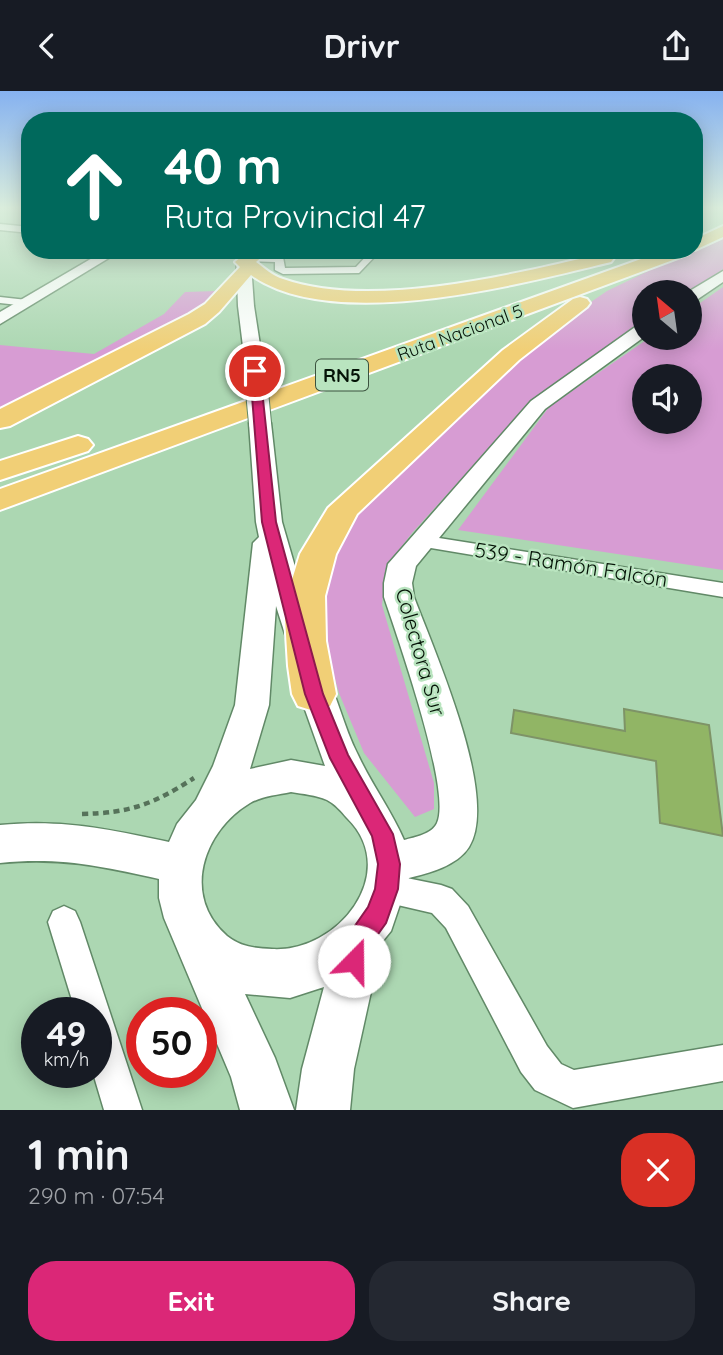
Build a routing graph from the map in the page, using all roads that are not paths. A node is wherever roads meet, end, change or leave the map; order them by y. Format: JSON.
{"nodes":[{"id":1,"x":101,"y":259,"type":"edge"},
{"id":2,"x":248,"y":259,"type":"edge"},
{"id":3,"x":280,"y":259,"type":"edge"},
{"id":4,"x":280,"y":259,"type":"edge"},
{"id":5,"x":368,"y":259,"type":"edge"},
{"id":6,"x":597,"y":259,"type":"edge"},
{"id":7,"x":622,"y":259,"type":"edge"},
{"id":8,"x":648,"y":259,"type":"edge"},
{"id":9,"x":660,"y":259,"type":"edge"},
{"id":10,"x":723,"y":275,"type":"edge"},
{"id":11,"x":702,"y":290,"type":"edge"},
{"id":12,"x":0,"y":300,"type":"edge"},
{"id":13,"x":27,"y":303,"type":"junction"},
{"id":14,"x":0,"y":319,"type":"edge"},
{"id":15,"x":632,"y":338,"type":"edge"},
{"id":16,"x":0,"y":420,"type":"edge"},
{"id":17,"x":144,"y":422,"type":"dead end"},
{"id":18,"x":105,"y":436,"type":"dead end"},
{"id":19,"x":0,"y":471,"type":"edge"},
{"id":20,"x":0,"y":500,"type":"edge"},
{"id":21,"x":269,"y":522,"type":"junction"},
{"id":22,"x":419,"y":541,"type":"junction"},
{"id":23,"x":723,"y":590,"type":"edge"},
{"id":24,"x":314,"y":694,"type":"junction"},
{"id":25,"x":203,"y":794,"type":"junction"},
{"id":26,"x":368,"y":809,"type":"junction"},
{"id":27,"x":0,"y":844,"type":"edge"},
{"id":28,"x":181,"y":864,"type":"junction"},
{"id":29,"x":388,"y":876,"type":"junction"},
{"id":30,"x":64,"y":922,"type":"dead end"},
{"id":31,"x":188,"y":926,"type":"junction"},
{"id":32,"x":360,"y":939,"type":"junction"},
{"id":33,"x":88,"y":997,"type":"edge"},
{"id":34,"x":723,"y":1063,"type":"edge"},
{"id":35,"x":112,"y":1075,"type":"edge"},
{"id":36,"x":123,"y":1110,"type":"edge"},
{"id":37,"x":267,"y":1110,"type":"edge"},
{"id":38,"x":323,"y":1110,"type":"edge"}],
"edges":[{"from":1,"to":13,"type":"street"},
{"from":2,"to":4,"type":"street"},
{"from":2,"to":6,"type":"highway"},
{"from":2,"to":16,"type":"highway"},
{"from":2,"to":21,"type":"main road","bridge":true},
{"from":3,"to":5,"type":"street"},
{"from":7,"to":17,"type":"highway","name":"Ruta Nacional 5","number":"RN5"},
{"from":8,"to":20,"type":"highway","name":"Ruta Nacional 5","number":"RN5"},
{"from":9,"to":24,"type":"highway"},
{"from":10,"to":11,"type":"main road"},
{"from":12,"to":13,"type":"street"},
{"from":13,"to":14,"type":"main road"},
{"from":15,"to":22,"type":"main road","name":"Colectora Sur"},
{"from":18,"to":19,"type":"highway"},
{"from":21,"to":24,"type":"main road"},
{"from":21,"to":25,"type":"main road"},
{"from":22,"to":23,"type":"street","name":"539 - Ramón Falcón"},
{"from":22,"to":29,"type":"main road","name":"Colectora Sur"},
{"from":24,"to":26,"type":"main road"},
{"from":25,"to":26,"type":"main road"},
{"from":25,"to":28,"type":"main road"},
{"from":26,"to":29,"type":"main road"},
{"from":27,"to":28,"type":"main road"},
{"from":28,"to":31,"type":"main road"},
{"from":29,"to":32,"type":"main road"},
{"from":29,"to":34,"type":"street"},
{"from":30,"to":33,"type":"street"},
{"from":31,"to":32,"type":"main road"},
{"from":31,"to":37,"type":"main road"},
{"from":32,"to":38,"type":"main road"},
{"from":35,"to":36,"type":"street"}]}
